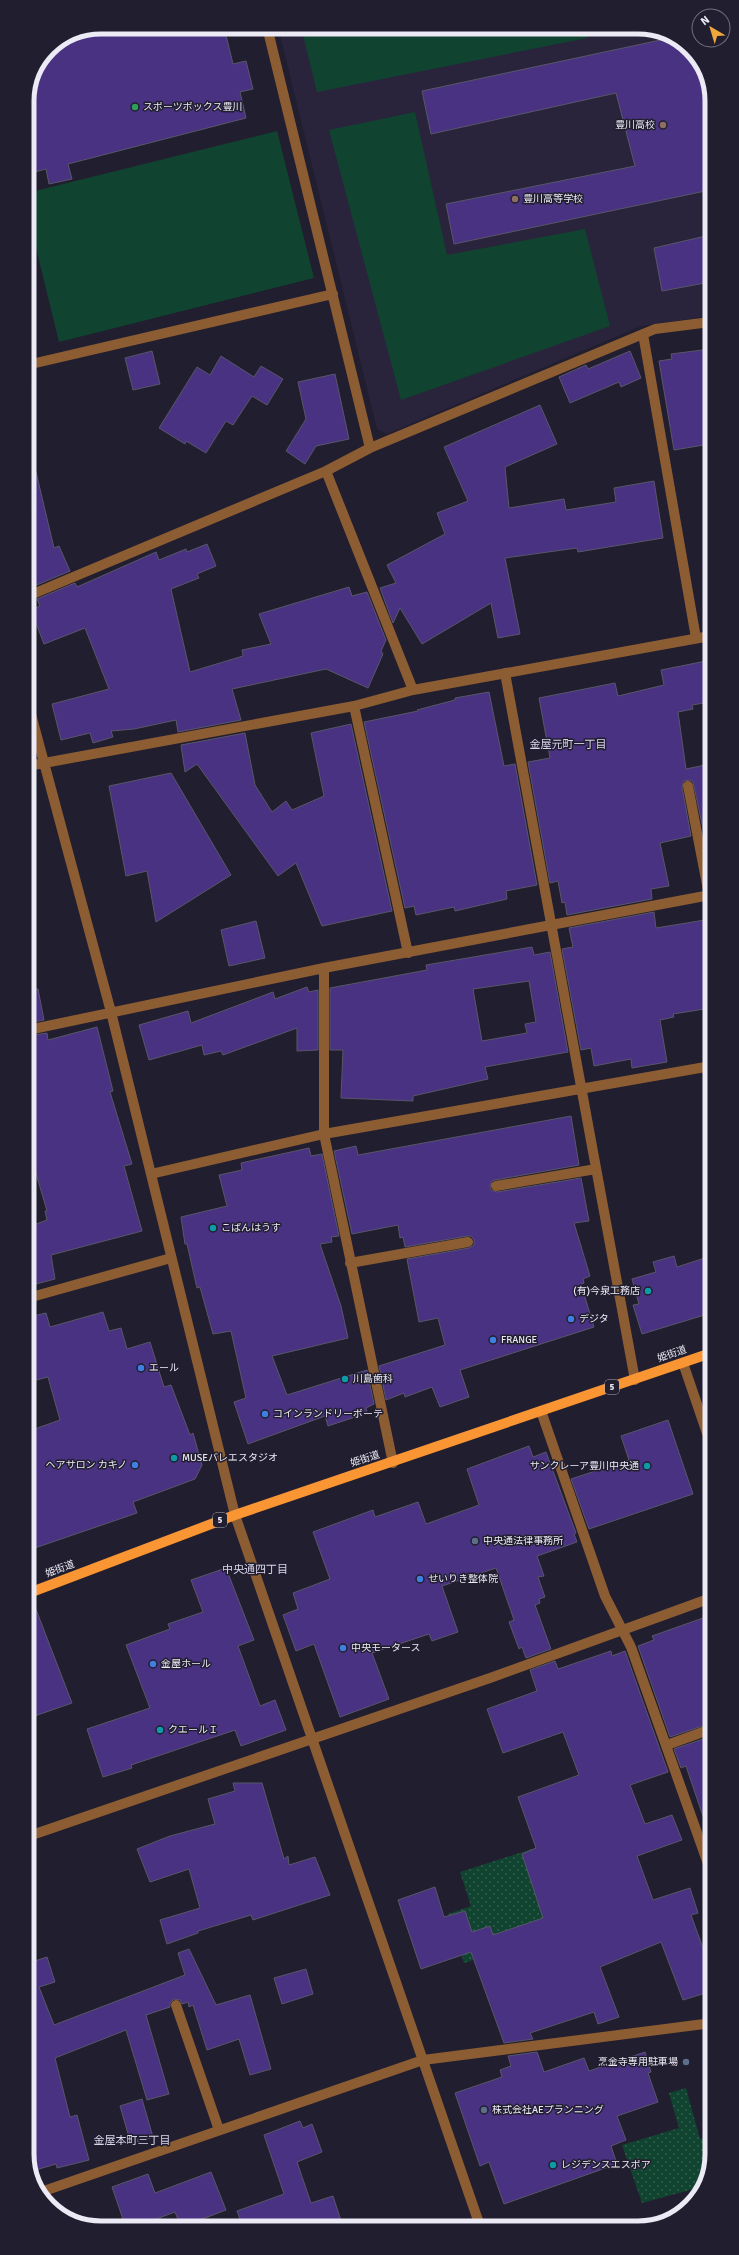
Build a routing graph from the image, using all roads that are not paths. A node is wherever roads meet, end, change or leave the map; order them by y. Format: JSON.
{"nodes":[{"id":1,"x":269,"y":34,"type":"edge"},
{"id":2,"x":332,"y":294,"type":"junction"},
{"id":3,"x":705,"y":323,"type":"edge"},
{"id":4,"x":642,"y":334,"type":"junction"},
{"id":5,"x":34,"y":363,"type":"edge"},
{"id":6,"x":370,"y":448,"type":"junction"},
{"id":7,"x":326,"y":471,"type":"junction"},
{"id":8,"x":34,"y":593,"type":"edge"},
{"id":9,"x":705,"y":637,"type":"edge"},
{"id":10,"x":696,"y":638,"type":"junction"},
{"id":11,"x":504,"y":673,"type":"junction"},
{"id":12,"x":412,"y":690,"type":"junction"},
{"id":13,"x":354,"y":706,"type":"junction"},
{"id":14,"x":34,"y":727,"type":"edge"},
{"id":15,"x":43,"y":763,"type":"junction"},
{"id":16,"x":34,"y":765,"type":"edge"},
{"id":17,"x":688,"y":786,"type":"dead end"},
{"id":18,"x":705,"y":870,"type":"edge"},
{"id":19,"x":705,"y":896,"type":"edge"},
{"id":20,"x":550,"y":926,"type":"junction"},
{"id":21,"x":408,"y":953,"type":"junction"},
{"id":22,"x":324,"y":968,"type":"junction"},
{"id":23,"x":111,"y":1012,"type":"junction"},
{"id":24,"x":34,"y":1029,"type":"edge"},
{"id":25,"x":705,"y":1067,"type":"edge"},
{"id":26,"x":581,"y":1088,"type":"junction"},
{"id":27,"x":324,"y":1134,"type":"junction"},
{"id":28,"x":596,"y":1169,"type":"junction"},
{"id":29,"x":151,"y":1174,"type":"junction"},
{"id":30,"x":496,"y":1186,"type":"dead end"},
{"id":31,"x":468,"y":1242,"type":"dead end"},
{"id":32,"x":171,"y":1258,"type":"junction"},
{"id":33,"x":350,"y":1263,"type":"junction"},
{"id":34,"x":34,"y":1296,"type":"edge"},
{"id":35,"x":705,"y":1355,"type":"edge"},
{"id":36,"x":683,"y":1363,"type":"junction"},
{"id":37,"x":635,"y":1380,"type":"junction"},
{"id":38,"x":541,"y":1411,"type":"junction"},
{"id":39,"x":705,"y":1427,"type":"edge"},
{"id":40,"x":393,"y":1463,"type":"junction"},
{"id":41,"x":234,"y":1515,"type":"junction"},
{"id":42,"x":34,"y":1591,"type":"edge"},
{"id":43,"x":705,"y":1600,"type":"edge"},
{"id":44,"x":622,"y":1630,"type":"junction"},
{"id":45,"x":705,"y":1731,"type":"edge"},
{"id":46,"x":312,"y":1739,"type":"junction"},
{"id":47,"x":667,"y":1745,"type":"junction"},
{"id":48,"x":34,"y":1834,"type":"edge"},
{"id":49,"x":705,"y":1842,"type":"edge"},
{"id":50,"x":176,"y":2004,"type":"dead end"},
{"id":51,"x":705,"y":2024,"type":"edge"},
{"id":52,"x":423,"y":2060,"type":"junction"},
{"id":53,"x":219,"y":2130,"type":"junction"},
{"id":54,"x":45,"y":2191,"type":"edge"},
{"id":55,"x":478,"y":2221,"type":"edge"}],
"edges":[{"from":1,"to":2,"type":"street"},
{"from":2,"to":5,"type":"street"},
{"from":2,"to":6,"type":"street"},
{"from":3,"to":4,"type":"street"},
{"from":4,"to":6,"type":"street"},
{"from":4,"to":10,"type":"street"},
{"from":6,"to":7,"type":"street"},
{"from":7,"to":8,"type":"street"},
{"from":7,"to":12,"type":"street"},
{"from":9,"to":10,"type":"street"},
{"from":10,"to":11,"type":"street"},
{"from":11,"to":12,"type":"street"},
{"from":11,"to":20,"type":"street"},
{"from":12,"to":13,"type":"street"},
{"from":13,"to":15,"type":"street"},
{"from":13,"to":21,"type":"street"},
{"from":14,"to":15,"type":"street"},
{"from":15,"to":16,"type":"street"},
{"from":15,"to":23,"type":"street"},
{"from":17,"to":18,"type":"street"},
{"from":19,"to":20,"type":"street"},
{"from":20,"to":21,"type":"street"},
{"from":20,"to":26,"type":"street"},
{"from":21,"to":22,"type":"street"},
{"from":22,"to":23,"type":"street"},
{"from":22,"to":27,"type":"street"},
{"from":23,"to":24,"type":"street"},
{"from":23,"to":29,"type":"street"},
{"from":25,"to":26,"type":"street"},
{"from":26,"to":27,"type":"street"},
{"from":26,"to":28,"type":"street"},
{"from":27,"to":29,"type":"street"},
{"from":27,"to":33,"type":"street"},
{"from":28,"to":30,"type":"street"},
{"from":28,"to":37,"type":"street"},
{"from":29,"to":32,"type":"street"},
{"from":31,"to":33,"type":"street"},
{"from":32,"to":34,"type":"street"},
{"from":32,"to":41,"type":"street"},
{"from":33,"to":40,"type":"street"},
{"from":35,"to":36,"type":"main road","name":"姫街道","number":"5"},
{"from":36,"to":37,"type":"main road","name":"姫街道","number":"5"},
{"from":36,"to":39,"type":"street"},
{"from":37,"to":38,"type":"main road","name":"姫街道","number":"5"},
{"from":38,"to":40,"type":"main road","name":"姫街道","number":"5"},
{"from":38,"to":44,"type":"street"},
{"from":40,"to":41,"type":"main road","name":"姫街道","number":"5"},
{"from":41,"to":42,"type":"main road","name":"姫街道","number":"5"},
{"from":41,"to":46,"type":"street"},
{"from":43,"to":44,"type":"street"},
{"from":44,"to":46,"type":"street"},
{"from":44,"to":47,"type":"street"},
{"from":45,"to":47,"type":"street"},
{"from":46,"to":48,"type":"street"},
{"from":46,"to":52,"type":"street"},
{"from":47,"to":49,"type":"street"},
{"from":50,"to":53,"type":"street"},
{"from":51,"to":52,"type":"street"},
{"from":52,"to":53,"type":"street"},
{"from":52,"to":55,"type":"street"},
{"from":53,"to":54,"type":"street"}]}
